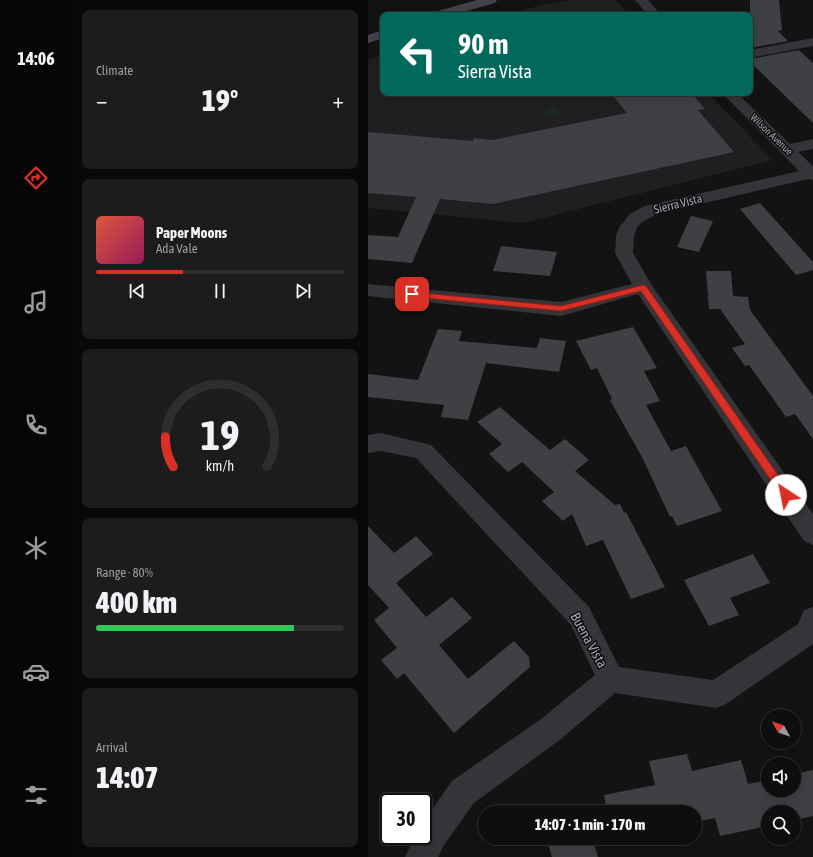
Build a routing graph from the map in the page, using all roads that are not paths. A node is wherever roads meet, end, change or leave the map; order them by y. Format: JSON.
{"nodes":[{"id":1,"x":492,"y":0,"type":"edge"},
{"id":2,"x":641,"y":0,"type":"edge"},
{"id":3,"x":449,"y":12,"type":"edge"},
{"id":4,"x":652,"y":12,"type":"edge"},
{"id":5,"x":380,"y":35,"type":"edge"},
{"id":6,"x":368,"y":40,"type":"edge"},
{"id":7,"x":813,"y":42,"type":"edge"},
{"id":8,"x":753,"y":53,"type":"edge"},
{"id":9,"x":732,"y":96,"type":"edge"},
{"id":10,"x":813,"y":144,"type":"edge"},
{"id":11,"x":788,"y":149,"type":"junction"},
{"id":12,"x":812,"y":174,"type":"edge"},
{"id":13,"x":643,"y":288,"type":"junction"},
{"id":14,"x":368,"y":290,"type":"edge"},
{"id":15,"x":368,"y":444,"type":"edge"},
{"id":16,"x":813,"y":534,"type":"edge"},
{"id":17,"x":813,"y":619,"type":"edge"},
{"id":18,"x":611,"y":679,"type":"junction"},
{"id":19,"x":421,"y":857,"type":"edge"}],
"edges":[{"from":1,"to":3,"type":"main road"},
{"from":2,"to":4,"type":"street"},
{"from":5,"to":6,"type":"main road"},
{"from":7,"to":8,"type":"street"},
{"from":9,"to":11,"type":"street","name":"Wilson Avenue"},
{"from":10,"to":11,"type":"street"},
{"from":11,"to":12,"type":"street","name":"Wilson Avenue"},
{"from":12,"to":13,"type":"street","name":"Sierra Vista"},
{"from":13,"to":14,"type":"street"},
{"from":13,"to":16,"type":"street","name":"Sierra Vista"},
{"from":15,"to":18,"type":"street","name":"Buena Vista"},
{"from":17,"to":18,"type":"street"},
{"from":18,"to":19,"type":"street","name":"Buena Vista"}]}
